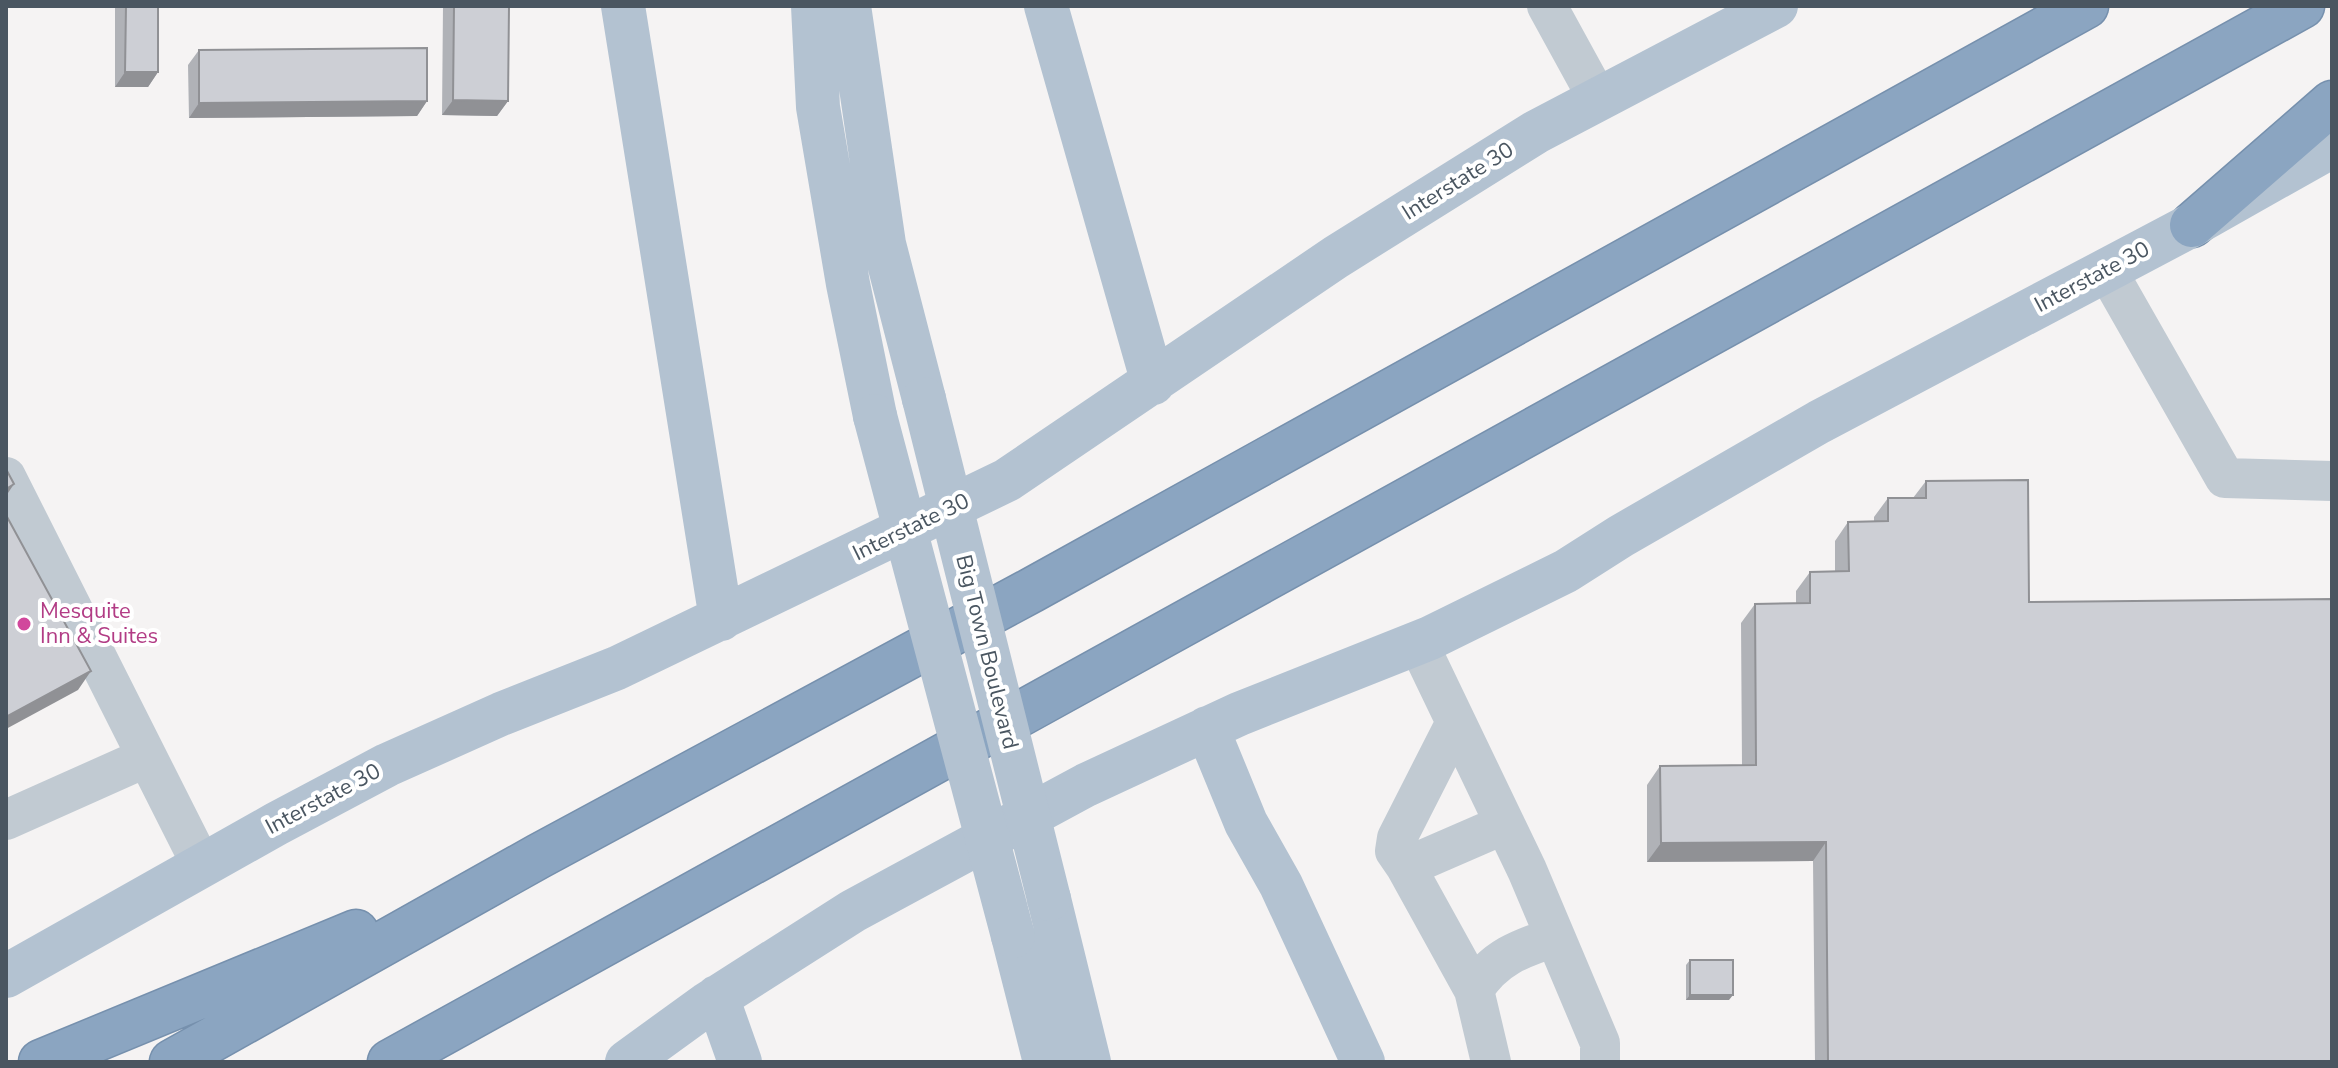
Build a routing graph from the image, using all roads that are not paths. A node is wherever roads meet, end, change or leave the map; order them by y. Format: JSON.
{"nodes":[{"id":1,"x":623,"y":6,"type":"edge"},
{"id":2,"x":813,"y":6,"type":"edge"},
{"id":3,"x":849,"y":6,"type":"edge"},
{"id":4,"x":1046,"y":6,"type":"edge"},
{"id":5,"x":1547,"y":6,"type":"edge"},
{"id":6,"x":1776,"y":6,"type":"edge"},
{"id":7,"x":2086,"y":6,"type":"edge"},
{"id":8,"x":2302,"y":6,"type":"edge"},
{"id":9,"x":1598,"y":99,"type":"junction"},
{"id":10,"x":2332,"y":103,"type":"edge"},
{"id":11,"x":2332,"y":146,"type":"edge"},
{"id":12,"x":2192,"y":225,"type":"junction"},
{"id":13,"x":2106,"y":269,"type":"junction"},
{"id":14,"x":1153,"y":383,"type":"junction"},
{"id":15,"x":6,"y":477,"type":"edge"},
{"id":16,"x":2332,"y":481,"type":"edge"},
{"id":17,"x":721,"y":619,"type":"junction"},
{"id":18,"x":1418,"y":643,"type":"junction"},
{"id":19,"x":1456,"y":722,"type":"junction"},
{"id":20,"x":1207,"y":728,"type":"junction"},
{"id":21,"x":147,"y":757,"type":"junction"},
{"id":22,"x":6,"y":820,"type":"edge"},
{"id":23,"x":1505,"y":824,"type":"junction"},
{"id":24,"x":539,"y":856,"type":"junction"},
{"id":25,"x":202,"y":866,"type":"junction"},
{"id":26,"x":1406,"y":867,"type":"junction"},
{"id":27,"x":1555,"y":937,"type":"junction"},
{"id":28,"x":6,"y":976,"type":"edge"},
{"id":29,"x":1474,"y":990,"type":"junction"},
{"id":30,"x":717,"y":997,"type":"junction"},
{"id":31,"x":41,"y":1062,"type":"edge"},
{"id":32,"x":172,"y":1062,"type":"edge"},
{"id":33,"x":390,"y":1062,"type":"edge"},
{"id":34,"x":627,"y":1062,"type":"edge"},
{"id":35,"x":740,"y":1062,"type":"edge"},
{"id":36,"x":1045,"y":1062,"type":"edge"},
{"id":37,"x":1089,"y":1062,"type":"edge"},
{"id":38,"x":1363,"y":1062,"type":"edge"},
{"id":39,"x":1491,"y":1062,"type":"edge"},
{"id":40,"x":1600,"y":1062,"type":"edge"}],
"edges":[{"from":1,"to":17,"type":"main road"},
{"from":2,"to":36,"type":"main road","name":"Big Town Boulevard","bridge":true},
{"from":3,"to":37,"type":"main road","name":"Big Town Boulevard","bridge":true},
{"from":4,"to":14,"type":"main road"},
{"from":5,"to":9,"type":"lane"},
{"from":6,"to":9,"type":"main road","name":"Interstate 30"},
{"from":7,"to":24,"type":"highway"},
{"from":8,"to":33,"type":"highway"},
{"from":9,"to":14,"type":"main road","name":"Interstate 30"},
{"from":10,"to":12,"type":"highway"},
{"from":11,"to":12,"type":"main road","name":"Interstate 30"},
{"from":12,"to":13,"type":"main road","name":"Interstate 30"},
{"from":13,"to":16,"type":"lane"},
{"from":13,"to":18,"type":"main road","name":"Interstate 30"},
{"from":14,"to":17,"type":"main road","name":"Interstate 30"},
{"from":15,"to":21,"type":"lane"},
{"from":17,"to":25,"type":"main road","name":"Interstate 30"},
{"from":18,"to":19,"type":"lane"},
{"from":18,"to":20,"type":"main road","name":"Interstate 30"},
{"from":19,"to":23,"type":"lane"},
{"from":19,"to":26,"type":"lane"},
{"from":20,"to":30,"type":"main road","name":"Interstate 30"},
{"from":20,"to":38,"type":"main road"},
{"from":21,"to":22,"type":"lane"},
{"from":21,"to":25,"type":"lane"},
{"from":23,"to":26,"type":"lane"},
{"from":23,"to":27,"type":"lane"},
{"from":24,"to":31,"type":"highway"},
{"from":24,"to":32,"type":"highway"},
{"from":25,"to":28,"type":"main road","name":"Interstate 30"},
{"from":26,"to":29,"type":"lane"},
{"from":27,"to":29,"type":"lane"},
{"from":27,"to":40,"type":"lane"},
{"from":29,"to":39,"type":"lane"},
{"from":30,"to":34,"type":"main road","name":"Interstate 30"},
{"from":30,"to":35,"type":"main road"}]}
